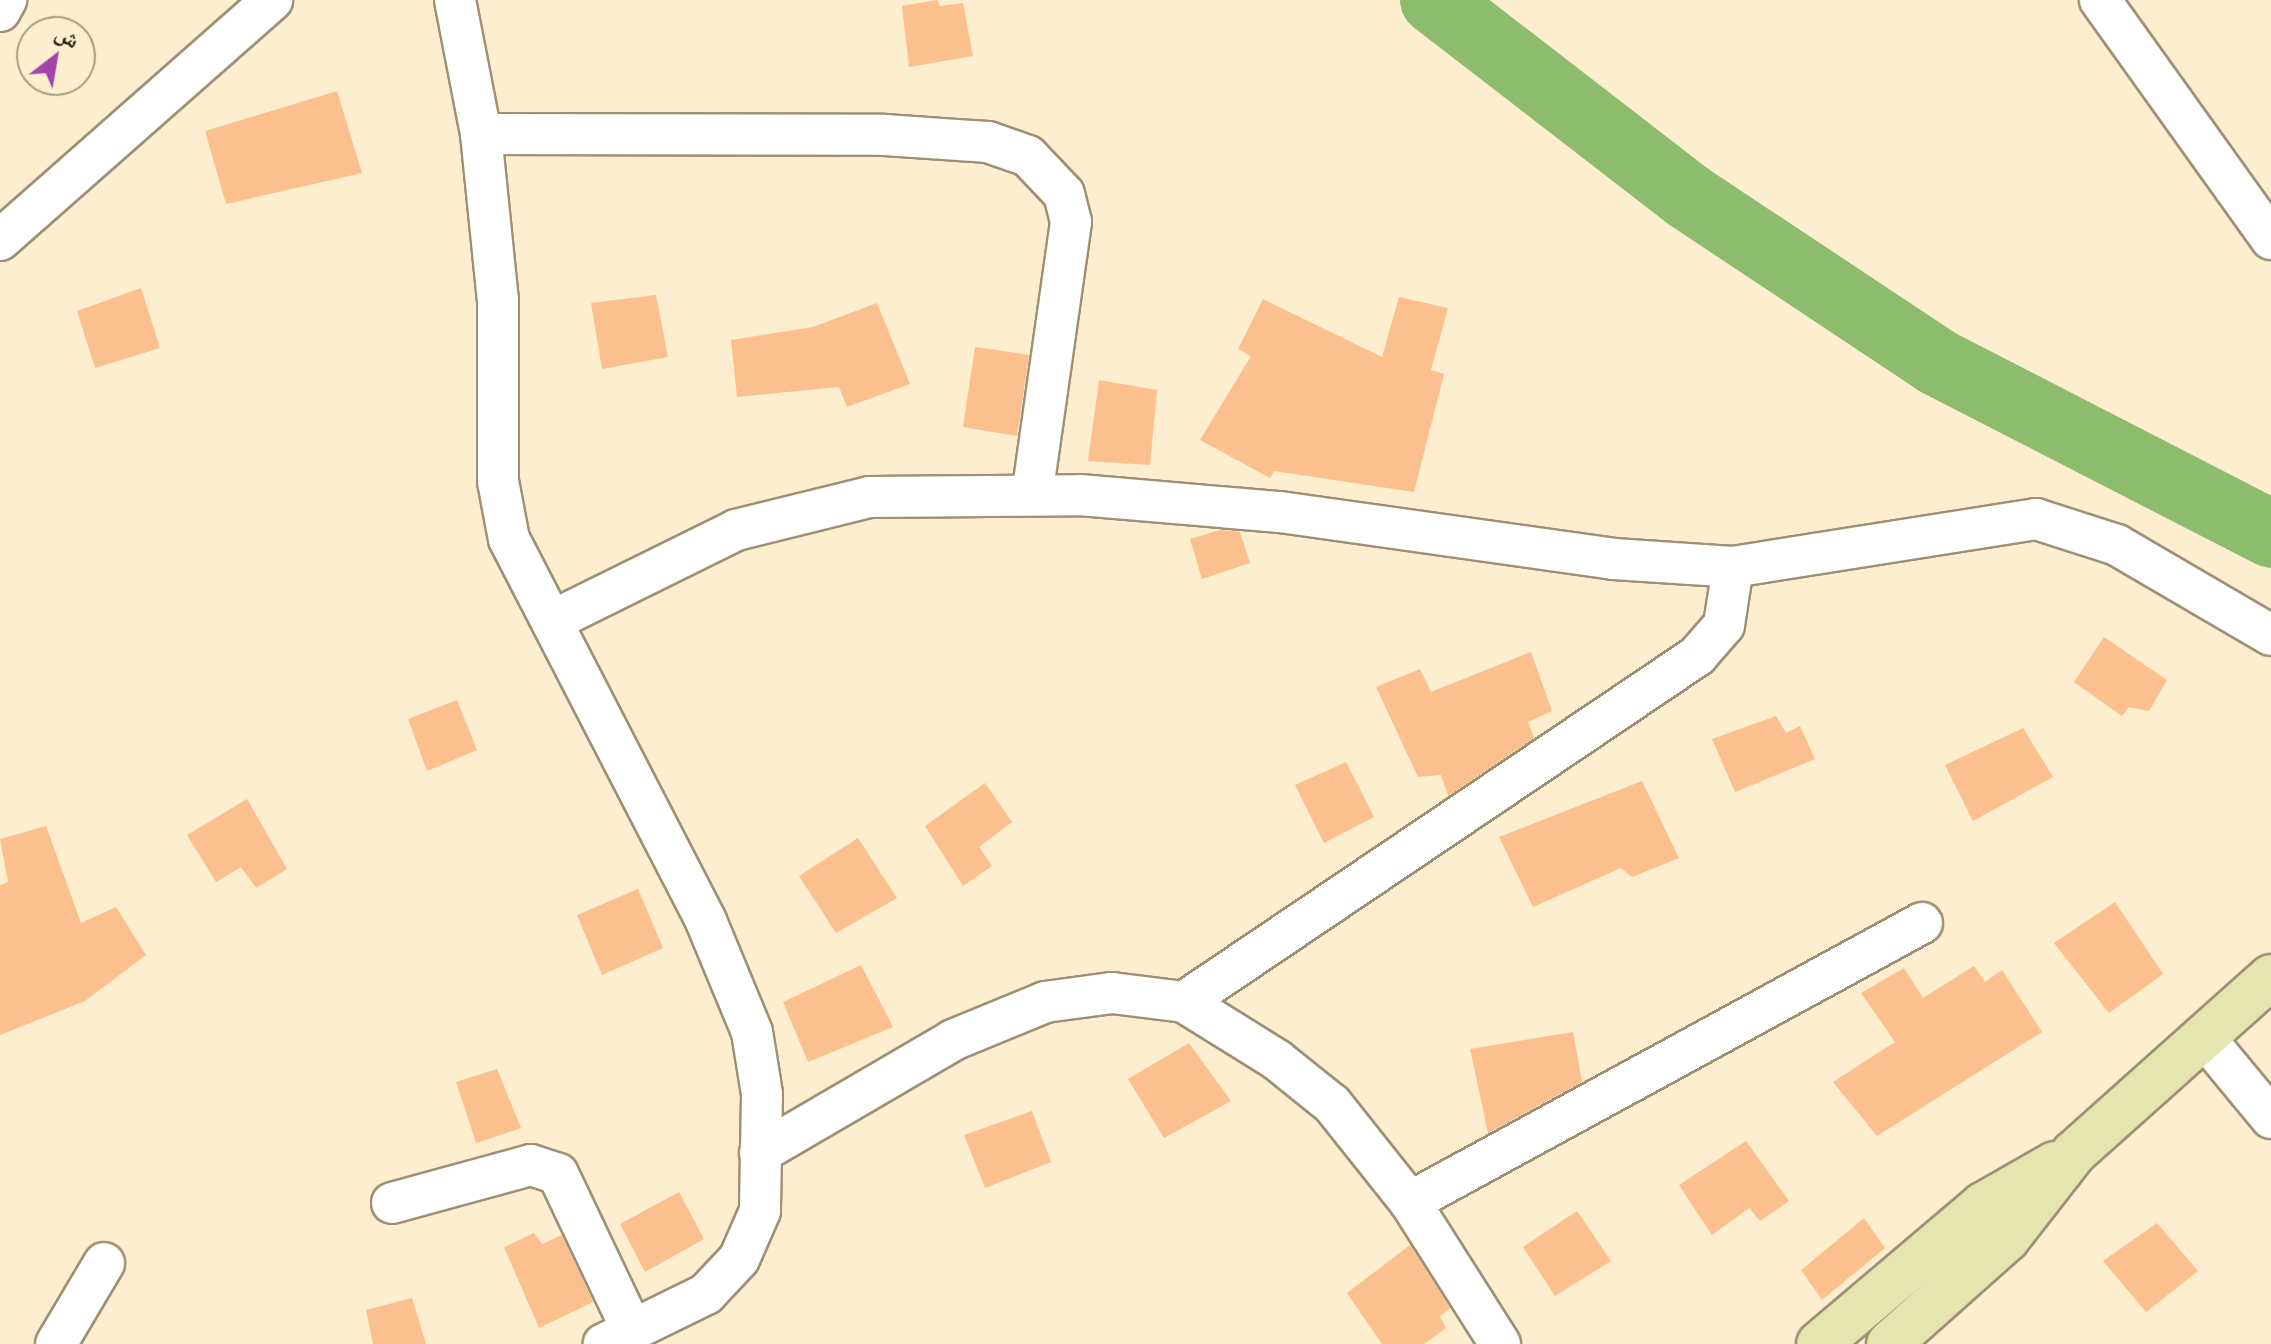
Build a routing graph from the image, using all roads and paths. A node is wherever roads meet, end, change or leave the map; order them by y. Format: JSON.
{"nodes":[{"id":1,"x":6,"y":0,"type":"edge"},
{"id":2,"x":272,"y":0,"type":"edge"},
{"id":3,"x":455,"y":0,"type":"edge"},
{"id":4,"x":2100,"y":0,"type":"edge"},
{"id":5,"x":0,"y":11,"type":"edge"},
{"id":6,"x":481,"y":134,"type":"junction"},
{"id":7,"x":2271,"y":239,"type":"edge"},
{"id":8,"x":0,"y":240,"type":"edge"},
{"id":9,"x":1032,"y":495,"type":"junction"},
{"id":10,"x":1733,"y":567,"type":"junction"},
{"id":11,"x":554,"y":620,"type":"junction"},
{"id":12,"x":2271,"y":635,"type":"edge"},
{"id":13,"x":1922,"y":923,"type":"dead end"},
{"id":14,"x":2271,"y":977,"type":"edge"},
{"id":15,"x":1184,"y":1002,"type":"junction"},
{"id":16,"x":2204,"y":1037,"type":"junction"},
{"id":17,"x":2271,"y":1118,"type":"edge"},
{"id":18,"x":760,"y":1153,"type":"junction"},
{"id":19,"x":2074,"y":1153,"type":"junction"},
{"id":20,"x":1410,"y":1202,"type":"junction"},
{"id":21,"x":392,"y":1203,"type":"dead end"},
{"id":22,"x":104,"y":1263,"type":"dead end"},
{"id":23,"x":618,"y":1337,"type":"edge"},
{"id":24,"x":1892,"y":1343,"type":"edge"},
{"id":25,"x":56,"y":1344,"type":"edge"},
{"id":26,"x":1500,"y":1344,"type":"edge"},
{"id":27,"x":1819,"y":1344,"type":"edge"}],
"edges":[{"from":1,"to":5,"type":"street"},
{"from":2,"to":8,"type":"street"},
{"from":3,"to":6,"type":"street"},
{"from":4,"to":7,"type":"street"},
{"from":6,"to":9,"type":"street"},
{"from":6,"to":11,"type":"street"},
{"from":9,"to":10,"type":"street"},
{"from":9,"to":11,"type":"street"},
{"from":10,"to":12,"type":"street"},
{"from":10,"to":15,"type":"street"},
{"from":11,"to":18,"type":"street"},
{"from":13,"to":20,"type":"street"},
{"from":14,"to":16,"type":"main road"},
{"from":15,"to":18,"type":"street"},
{"from":15,"to":20,"type":"street"},
{"from":16,"to":17,"type":"street"},
{"from":16,"to":19,"type":"main road"},
{"from":18,"to":23,"type":"street"},
{"from":19,"to":24,"type":"main road"},
{"from":19,"to":27,"type":"main road"},
{"from":20,"to":26,"type":"street"},
{"from":21,"to":23,"type":"street"},
{"from":22,"to":25,"type":"street"}]}
